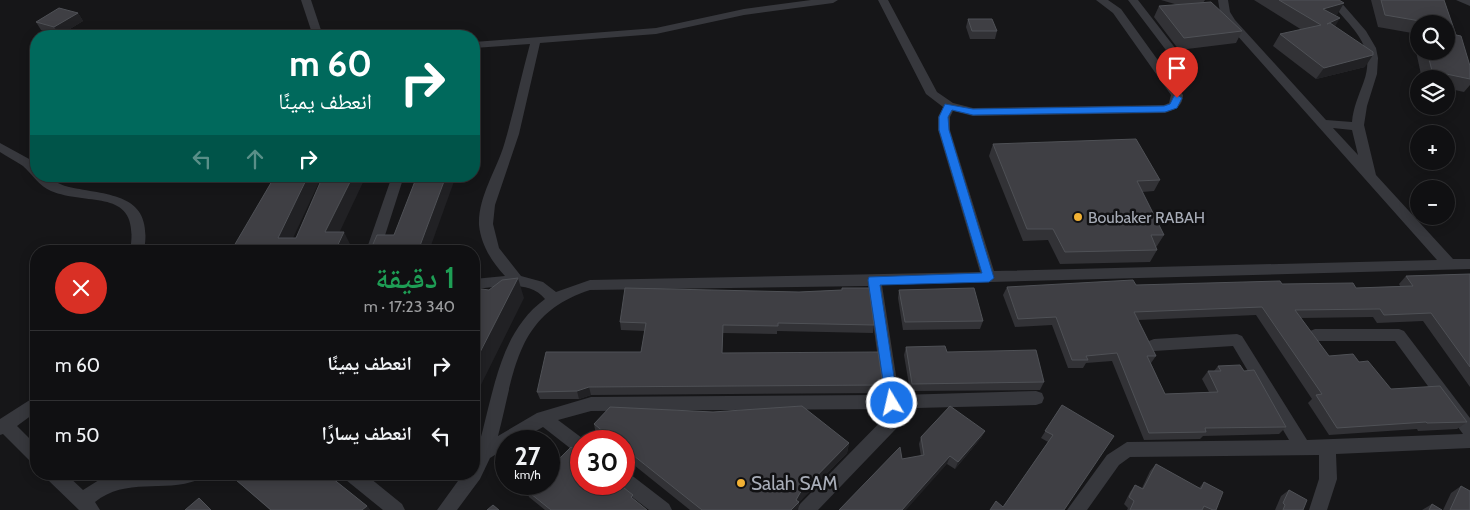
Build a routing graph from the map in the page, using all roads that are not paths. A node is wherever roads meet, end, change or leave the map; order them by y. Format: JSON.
{"nodes":[{"id":1,"x":306,"y":0,"type":"edge"},
{"id":2,"x":833,"y":0,"type":"edge"},
{"id":3,"x":883,"y":0,"type":"edge"},
{"id":4,"x":1101,"y":0,"type":"edge"},
{"id":5,"x":1133,"y":0,"type":"edge"},
{"id":6,"x":1223,"y":0,"type":"edge"},
{"id":7,"x":1334,"y":0,"type":"edge"},
{"id":8,"x":1461,"y":0,"type":"edge"},
{"id":9,"x":1470,"y":3,"type":"edge"},
{"id":10,"x":316,"y":30,"type":"edge"},
{"id":11,"x":536,"y":40,"type":"junction"},
{"id":12,"x":480,"y":45,"type":"edge"},
{"id":13,"x":1182,"y":64,"type":"dead end"},
{"id":14,"x":949,"y":106,"type":"junction"},
{"id":15,"x":1322,"y":123,"type":"junction"},
{"id":16,"x":1358,"y":127,"type":"junction"},
{"id":17,"x":0,"y":147,"type":"edge"},
{"id":18,"x":30,"y":166,"type":"edge"},
{"id":19,"x":1370,"y":177,"type":"junction"},
{"id":20,"x":46,"y":182,"type":"edge"},
{"id":21,"x":396,"y":182,"type":"edge"},
{"id":22,"x":138,"y":245,"type":"edge"},
{"id":23,"x":376,"y":245,"type":"edge"},
{"id":24,"x":1470,"y":264,"type":"edge"},
{"id":25,"x":1450,"y":265,"type":"junction"},
{"id":26,"x":989,"y":278,"type":"junction"},
{"id":27,"x":874,"y":280,"type":"junction"},
{"id":28,"x":518,"y":282,"type":"junction"},
{"id":29,"x":480,"y":284,"type":"edge"},
{"id":30,"x":553,"y":299,"type":"junction"},
{"id":31,"x":1315,"y":334,"type":"edge"},
{"id":32,"x":1154,"y":345,"type":"dead end"},
{"id":33,"x":1036,"y":398,"type":"dead end"},
{"id":34,"x":912,"y":402,"type":"junction"},
{"id":35,"x":892,"y":403,"type":"junction"},
{"id":36,"x":799,"y":404,"type":"junction"},
{"id":37,"x":30,"y":407,"type":"edge"},
{"id":38,"x":815,"y":416,"type":"edge"},
{"id":39,"x":543,"y":418,"type":"junction"},
{"id":40,"x":2,"y":427,"type":"edge"},
{"id":41,"x":1470,"y":431,"type":"edge"},
{"id":42,"x":570,"y":439,"type":"edge"},
{"id":43,"x":847,"y":441,"type":"edge"},
{"id":44,"x":1470,"y":441,"type":"edge"},
{"id":45,"x":1302,"y":446,"type":"junction"},
{"id":46,"x":1327,"y":447,"type":"junction"},
{"id":47,"x":30,"y":451,"type":"edge"},
{"id":48,"x":484,"y":453,"type":"junction"},
{"id":49,"x":862,"y":453,"type":"junction"},
{"id":50,"x":480,"y":461,"type":"edge"},
{"id":51,"x":60,"y":480,"type":"edge"},
{"id":52,"x":127,"y":480,"type":"edge"},
{"id":53,"x":358,"y":480,"type":"edge"},
{"id":54,"x":469,"y":480,"type":"edge"},
{"id":55,"x":635,"y":488,"type":"edge"},
{"id":56,"x":87,"y":506,"type":"edge"},
{"id":57,"x":388,"y":508,"type":"edge"},
{"id":58,"x":446,"y":510,"type":"edge"},
{"id":59,"x":663,"y":510,"type":"edge"},
{"id":60,"x":806,"y":510,"type":"edge"},
{"id":61,"x":1076,"y":510,"type":"edge"},
{"id":62,"x":1318,"y":510,"type":"edge"}],
"edges":[{"from":1,"to":10,"type":"street"},
{"from":2,"to":11,"type":"street"},
{"from":3,"to":14,"type":"street"},
{"from":4,"to":14,"type":"street"},
{"from":5,"to":13,"type":"street"},
{"from":6,"to":15,"type":"street"},
{"from":7,"to":16,"type":"street"},
{"from":8,"to":9,"type":"street"},
{"from":11,"to":12,"type":"street"},
{"from":11,"to":28,"type":"street"},
{"from":14,"to":26,"type":"street"},
{"from":15,"to":16,"type":"street"},
{"from":15,"to":19,"type":"street"},
{"from":16,"to":19,"type":"street"},
{"from":17,"to":18,"type":"street"},
{"from":19,"to":25,"type":"street"},
{"from":20,"to":22,"type":"street"},
{"from":21,"to":23,"type":"street"},
{"from":24,"to":25,"type":"street"},
{"from":25,"to":26,"type":"street"},
{"from":26,"to":27,"type":"street"},
{"from":27,"to":30,"type":"street"},
{"from":27,"to":35,"type":"street"},
{"from":28,"to":29,"type":"street"},
{"from":28,"to":30,"type":"street"},
{"from":30,"to":48,"type":"street"},
{"from":31,"to":41,"type":"street"},
{"from":32,"to":45,"type":"street"},
{"from":33,"to":34,"type":"street"},
{"from":34,"to":35,"type":"street"},
{"from":34,"to":49,"type":"street"},
{"from":35,"to":36,"type":"street"},
{"from":36,"to":38,"type":"street"},
{"from":36,"to":39,"type":"street"},
{"from":37,"to":40,"type":"street"},
{"from":39,"to":42,"type":"street"},
{"from":39,"to":48,"type":"street"},
{"from":40,"to":47,"type":"street"},
{"from":43,"to":49,"type":"street"},
{"from":44,"to":46,"type":"street"},
{"from":45,"to":46,"type":"street"},
{"from":45,"to":61,"type":"street"},
{"from":46,"to":62,"type":"street"},
{"from":48,"to":50,"type":"street"},
{"from":49,"to":60,"type":"street"},
{"from":51,"to":56,"type":"street"},
{"from":52,"to":56,"type":"street"},
{"from":53,"to":57,"type":"street"},
{"from":54,"to":58,"type":"street"},
{"from":55,"to":59,"type":"street"}]}
